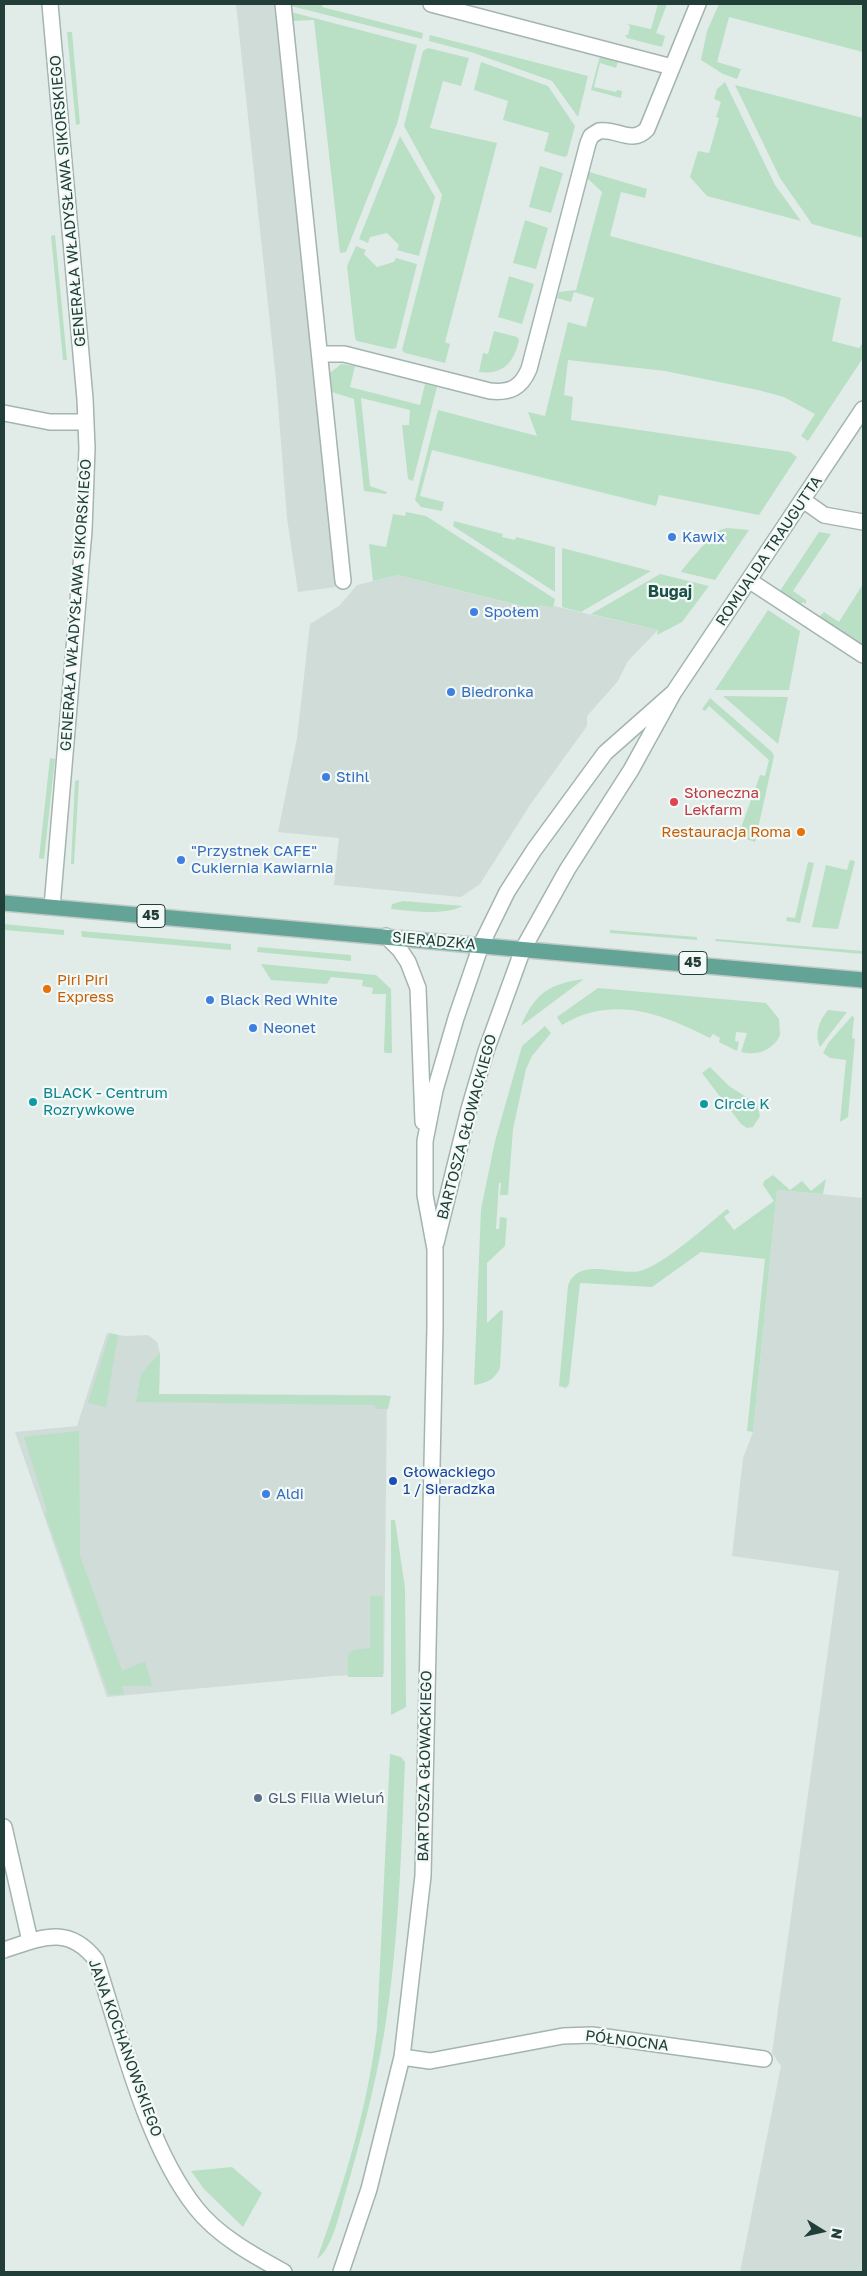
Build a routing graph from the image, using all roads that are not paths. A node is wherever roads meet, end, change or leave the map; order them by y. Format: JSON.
{"nodes":[{"id":1,"x":50,"y":4,"type":"edge"},
{"id":2,"x":283,"y":4,"type":"edge"},
{"id":3,"x":431,"y":4,"type":"edge"},
{"id":4,"x":698,"y":4,"type":"edge"},
{"id":5,"x":672,"y":67,"type":"junction"},
{"id":6,"x":320,"y":354,"type":"junction"},
{"id":7,"x":863,"y":409,"type":"edge"},
{"id":8,"x":4,"y":412,"type":"edge"},
{"id":9,"x":86,"y":422,"type":"junction"},
{"id":10,"x":803,"y":500,"type":"junction"},
{"id":11,"x":863,"y":522,"type":"edge"},
{"id":12,"x":343,"y":581,"type":"dead end"},
{"id":13,"x":750,"y":581,"type":"junction"},
{"id":14,"x":863,"y":655,"type":"edge"},
{"id":15,"x":674,"y":692,"type":"junction"},
{"id":16,"x":4,"y":903,"type":"edge"},
{"id":17,"x":52,"y":907,"type":"junction"},
{"id":18,"x":386,"y":936,"type":"junction"},
{"id":19,"x":481,"y":945,"type":"junction"},
{"id":20,"x":523,"y":949,"type":"junction"},
{"id":21,"x":863,"y":980,"type":"edge"},
{"id":22,"x":425,"y":1141,"type":"junction"},
{"id":23,"x":435,"y":1249,"type":"junction"},
{"id":24,"x":4,"y":1827,"type":"edge"},
{"id":25,"x":30,"y":1941,"type":"junction"},
{"id":26,"x":4,"y":1950,"type":"edge"},
{"id":27,"x":402,"y":2057,"type":"junction"},
{"id":28,"x":764,"y":2059,"type":"dead end"},
{"id":29,"x":284,"y":2272,"type":"edge"},
{"id":30,"x":341,"y":2272,"type":"edge"}],
"edges":[{"from":1,"to":9,"type":"street","name":"GENERAŁA WŁADYSŁAWA SIKORSKIEGO"},
{"from":2,"to":6,"type":"street"},
{"from":3,"to":5,"type":"street"},
{"from":4,"to":5,"type":"street"},
{"from":5,"to":6,"type":"street"},
{"from":6,"to":12,"type":"street"},
{"from":7,"to":10,"type":"street","name":"ROMUALDA TRAUGUTTA"},
{"from":8,"to":9,"type":"street"},
{"from":9,"to":17,"type":"street","name":"GENERAŁA WŁADYSŁAWA SIKORSKIEGO"},
{"from":10,"to":11,"type":"street"},
{"from":10,"to":13,"type":"street","name":"ROMUALDA TRAUGUTTA"},
{"from":13,"to":14,"type":"street"},
{"from":13,"to":15,"type":"street","name":"ROMUALDA TRAUGUTTA"},
{"from":15,"to":19,"type":"street","name":"ROMUALDA TRAUGUTTA"},
{"from":15,"to":20,"type":"street","name":"ROMUALDA TRAUGUTTA"},
{"from":16,"to":17,"type":"main road","name":"SIERADZKA","number":"45"},
{"from":17,"to":18,"type":"main road","name":"SIERADZKA","number":"45"},
{"from":18,"to":19,"type":"main road","name":"SIERADZKA","number":"45"},
{"from":18,"to":22,"type":"street"},
{"from":19,"to":20,"type":"main road","name":"SIERADZKA","number":"45"},
{"from":19,"to":22,"type":"street","name":"BARTOSZA GŁOWACKIEGO"},
{"from":20,"to":21,"type":"main road","name":"SIERADZKA","number":"45"},
{"from":20,"to":23,"type":"street","name":"BARTOSZA GŁOWACKIEGO"},
{"from":22,"to":23,"type":"street","name":"BARTOSZA GŁOWACKIEGO"},
{"from":23,"to":27,"type":"street","name":"BARTOSZA GŁOWACKIEGO"},
{"from":24,"to":25,"type":"street"},
{"from":25,"to":26,"type":"street","name":"JANA KOCHANOWSKIEGO"},
{"from":25,"to":29,"type":"street","name":"JANA KOCHANOWSKIEGO"},
{"from":27,"to":28,"type":"street","name":"PÓŁNOCNA"},
{"from":27,"to":30,"type":"street","name":"BARTOSZA GŁOWACKIEGO"}]}
